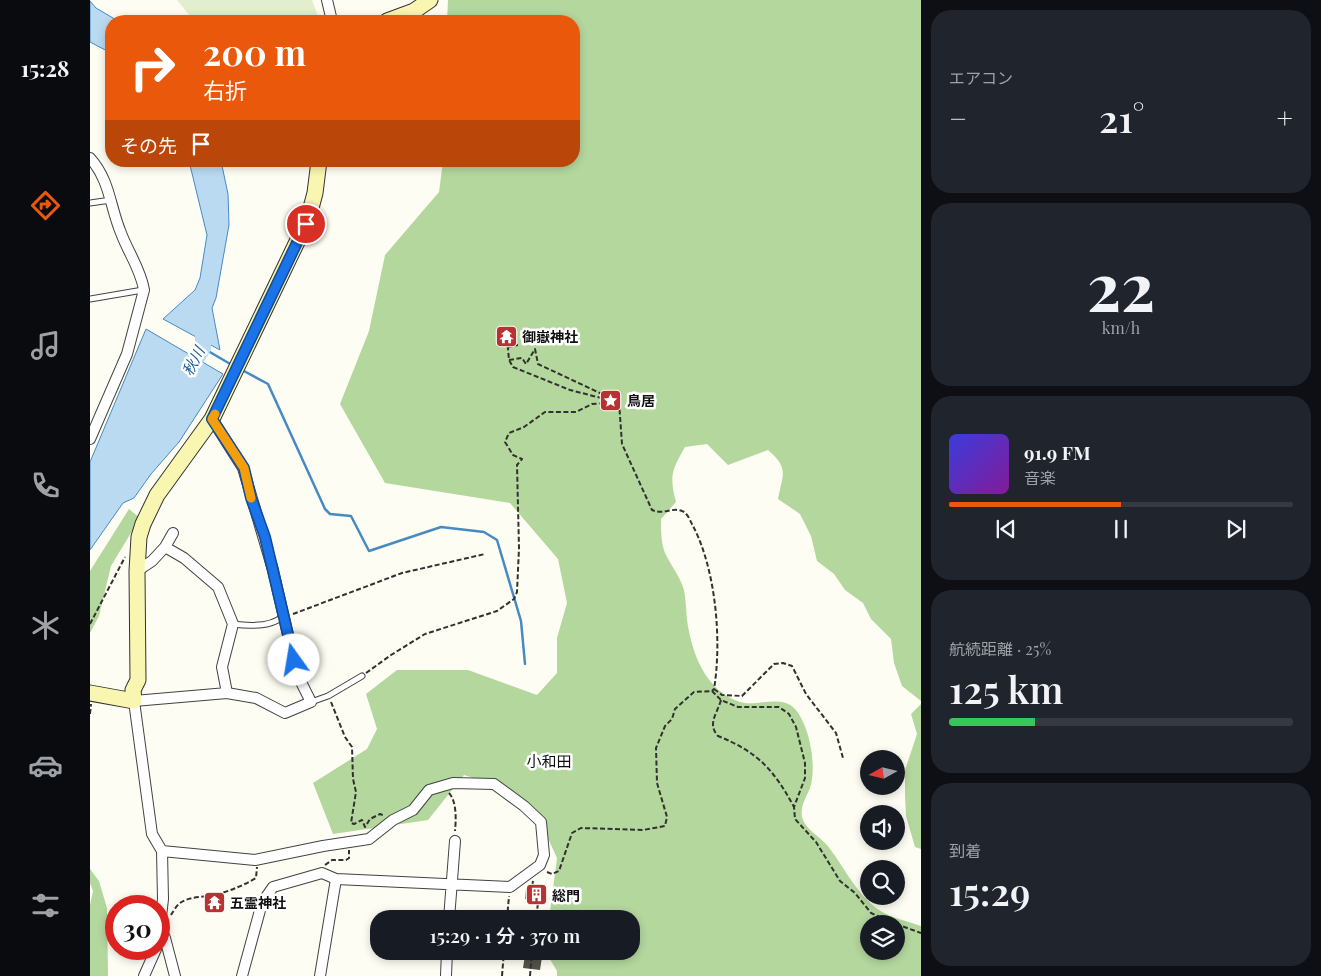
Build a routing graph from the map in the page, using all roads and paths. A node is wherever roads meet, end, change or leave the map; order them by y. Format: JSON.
{"nodes":[{"id":1,"x":328,"y":0,"type":"edge"},
{"id":2,"x":430,"y":0,"type":"edge"},
{"id":3,"x":331,"y":15,"type":"edge"},
{"id":4,"x":403,"y":15,"type":"edge"},
{"id":5,"x":90,"y":158,"type":"edge"},
{"id":6,"x":318,"y":167,"type":"edge"},
{"id":7,"x":111,"y":200,"type":"junction"},
{"id":8,"x":90,"y":203,"type":"edge"},
{"id":9,"x":144,"y":290,"type":"junction"},
{"id":10,"x":91,"y":297,"type":"edge"},
{"id":11,"x":507,"y":338,"type":"dead end"},
{"id":12,"x":518,"y":345,"type":"dead end"},
{"id":13,"x":508,"y":347,"type":"junction"},
{"id":14,"x":509,"y":360,"type":"junction"},
{"id":15,"x":615,"y":402,"type":"junction"},
{"id":16,"x":619,"y":402,"type":"junction"},
{"id":17,"x":212,"y":419,"type":"junction"},
{"id":18,"x":90,"y":439,"type":"edge"},
{"id":19,"x":173,"y":533,"type":"dead end"},
{"id":20,"x":165,"y":547,"type":"junction"},
{"id":21,"x":485,"y":554,"type":"dead end"},
{"id":22,"x":126,"y":557,"type":"dead end"},
{"id":23,"x":137,"y":571,"type":"junction"},
{"id":24,"x":283,"y":616,"type":"junction"},
{"id":25,"x":90,"y":624,"type":"edge"},
{"id":26,"x":233,"y":624,"type":"junction"},
{"id":27,"x":362,"y":676,"type":"joint"},
{"id":28,"x":713,"y":690,"type":"junction"},
{"id":29,"x":90,"y":693,"type":"edge"},
{"id":30,"x":227,"y":693,"type":"junction"},
{"id":31,"x":328,"y":696,"type":"junction"},
{"id":32,"x":721,"y":700,"type":"junction"},
{"id":33,"x":311,"y":702,"type":"junction"},
{"id":34,"x":843,"y":758,"type":"dead end"},
{"id":35,"x":442,"y":785,"type":"junction"},
{"id":36,"x":794,"y":807,"type":"junction"},
{"id":37,"x":385,"y":825,"type":"junction"},
{"id":38,"x":455,"y":841,"type":"joint"},
{"id":39,"x":349,"y":842,"type":"junction"},
{"id":40,"x":162,"y":851,"type":"junction"},
{"id":41,"x":256,"y":860,"type":"junction"},
{"id":42,"x":538,"y":866,"type":"junction"},
{"id":43,"x":322,"y":873,"type":"junction"},
{"id":44,"x":336,"y":879,"type":"junction"},
{"id":45,"x":451,"y":885,"type":"junction"},
{"id":46,"x":510,"y":890,"type":"junction"},
{"id":47,"x":162,"y":895,"type":"edge"},
{"id":48,"x":450,"y":910,"type":"edge"},
{"id":49,"x":508,"y":910,"type":"edge"},
{"id":50,"x":537,"y":910,"type":"edge"},
{"id":51,"x":876,"y":915,"type":"edge"},
{"id":52,"x":170,"y":917,"type":"edge"},
{"id":53,"x":905,"y":927,"type":"edge"},
{"id":54,"x":921,"y":933,"type":"edge"},
{"id":55,"x":170,"y":957,"type":"edge"},
{"id":56,"x":151,"y":960,"type":"edge"},
{"id":57,"x":447,"y":960,"type":"edge"},
{"id":58,"x":503,"y":960,"type":"edge"},
{"id":59,"x":531,"y":960,"type":"edge"},
{"id":60,"x":144,"y":976,"type":"edge"},
{"id":61,"x":175,"y":976,"type":"edge"},
{"id":62,"x":242,"y":976,"type":"edge"},
{"id":63,"x":320,"y":976,"type":"edge"},
{"id":64,"x":446,"y":976,"type":"edge"},
{"id":65,"x":502,"y":976,"type":"edge"},
{"id":66,"x":530,"y":976,"type":"edge"}],
"edges":[{"from":1,"to":3,"type":"street"},
{"from":2,"to":4,"type":"street"},
{"from":5,"to":7,"type":"street"},
{"from":6,"to":17,"type":"street"},
{"from":7,"to":8,"type":"lane"},
{"from":7,"to":9,"type":"street"},
{"from":9,"to":10,"type":"lane"},
{"from":9,"to":18,"type":"street"},
{"from":11,"to":13,"type":"path"},
{"from":12,"to":13,"type":"path"},
{"from":13,"to":14,"type":"path"},
{"from":14,"to":15,"type":"path"},
{"from":14,"to":16,"type":"path"},
{"from":15,"to":16,"type":"path"},
{"from":15,"to":27,"type":"path"},
{"from":16,"to":28,"type":"path"},
{"from":17,"to":23,"type":"street"},
{"from":17,"to":24,"type":"street"},
{"from":19,"to":20,"type":"street"},
{"from":20,"to":23,"type":"street"},
{"from":20,"to":26,"type":"street"},
{"from":21,"to":24,"type":"path"},
{"from":22,"to":25,"type":"path"},
{"from":23,"to":29,"type":"street"},
{"from":24,"to":26,"type":"lane"},
{"from":24,"to":33,"type":"street"},
{"from":26,"to":30,"type":"street"},
{"from":27,"to":31,"type":"lane"},
{"from":28,"to":32,"type":"path"},
{"from":28,"to":34,"type":"path"},
{"from":28,"to":42,"type":"path"},
{"from":30,"to":33,"type":"street"},
{"from":30,"to":40,"type":"street"},
{"from":31,"to":33,"type":"lane"},
{"from":31,"to":37,"type":"path"},
{"from":32,"to":36,"type":"path"},
{"from":32,"to":36,"type":"path"},
{"from":35,"to":37,"type":"street"},
{"from":35,"to":38,"type":"path"},
{"from":35,"to":42,"type":"street"},
{"from":36,"to":51,"type":"path"},
{"from":37,"to":39,"type":"street"},
{"from":38,"to":45,"type":"street"},
{"from":39,"to":41,"type":"street"},
{"from":39,"to":43,"type":"path"},
{"from":40,"to":41,"type":"street"},
{"from":40,"to":47,"type":"street"},
{"from":41,"to":52,"type":"path"},
{"from":42,"to":46,"type":"street"},
{"from":42,"to":50,"type":"path"},
{"from":43,"to":44,"type":"street"},
{"from":43,"to":62,"type":"street"},
{"from":44,"to":45,"type":"street"},
{"from":44,"to":63,"type":"street"},
{"from":45,"to":46,"type":"street"},
{"from":45,"to":48,"type":"street"},
{"from":46,"to":49,"type":"path"},
{"from":53,"to":54,"type":"path"},
{"from":55,"to":61,"type":"street"},
{"from":56,"to":60,"type":"street"},
{"from":57,"to":64,"type":"street"},
{"from":58,"to":65,"type":"path"},
{"from":59,"to":66,"type":"path"}]}
